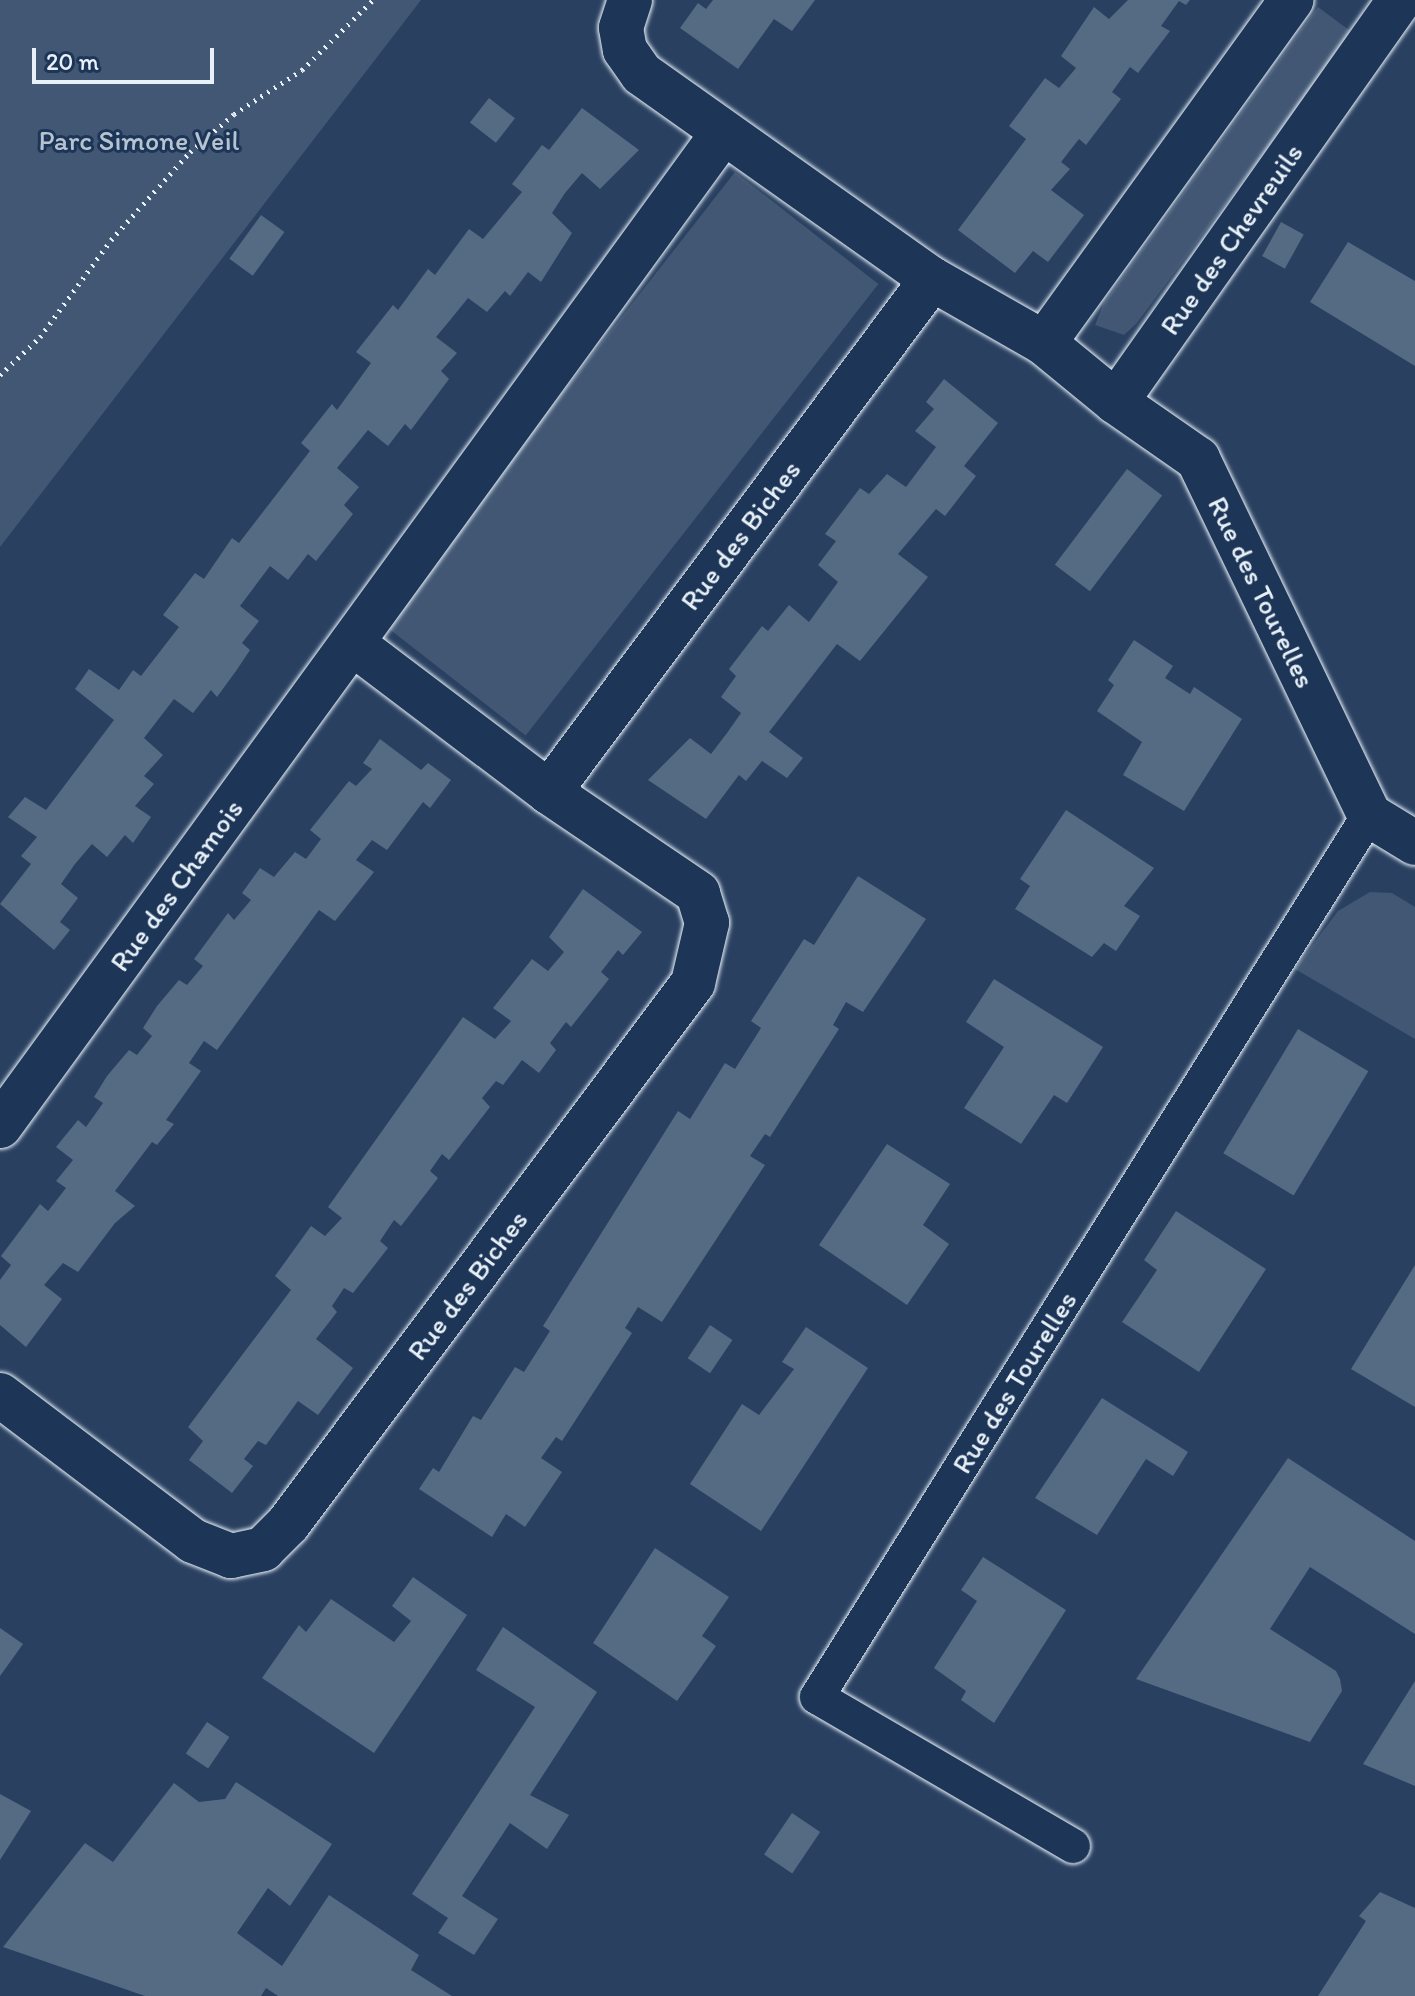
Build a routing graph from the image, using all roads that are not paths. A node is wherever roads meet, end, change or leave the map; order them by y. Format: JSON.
{"nodes":[{"id":1,"x":630,"y":0,"type":"edge"},
{"id":2,"x":1291,"y":0,"type":"edge"},
{"id":3,"x":1400,"y":0,"type":"edge"},
{"id":4,"x":722,"y":134,"type":"junction"},
{"id":5,"x":932,"y":279,"type":"junction"},
{"id":6,"x":1044,"y":343,"type":"junction"},
{"id":7,"x":1116,"y":402,"type":"junction"},
{"id":8,"x":352,"y":643,"type":"junction"},
{"id":9,"x":549,"y":792,"type":"junction"},
{"id":10,"x":1369,"y":815,"type":"junction"},
{"id":11,"x":1415,"y":843,"type":"edge"},
{"id":12,"x":0,"y":1126,"type":"edge"},
{"id":13,"x":0,"y":1395,"type":"edge"},
{"id":14,"x":1073,"y":1846,"type":"dead end"}],
"edges":[{"from":1,"to":4,"type":"street"},
{"from":2,"to":6,"type":"street"},
{"from":3,"to":7,"type":"street","name":"Rue des Chevreuils"},
{"from":4,"to":5,"type":"street"},
{"from":4,"to":8,"type":"street","name":"Rue des Chamois"},
{"from":5,"to":6,"type":"street"},
{"from":5,"to":9,"type":"street","name":"Rue des Biches"},
{"from":6,"to":7,"type":"street"},
{"from":7,"to":10,"type":"street","name":"Rue des Tourelles"},
{"from":8,"to":9,"type":"street","name":"Rue des Biches"},
{"from":8,"to":12,"type":"street","name":"Rue des Chamois"},
{"from":9,"to":13,"type":"street","name":"Rue des Biches"},
{"from":10,"to":11,"type":"street"},
{"from":10,"to":14,"type":"lane","name":"Rue des Tourelles"}]}
